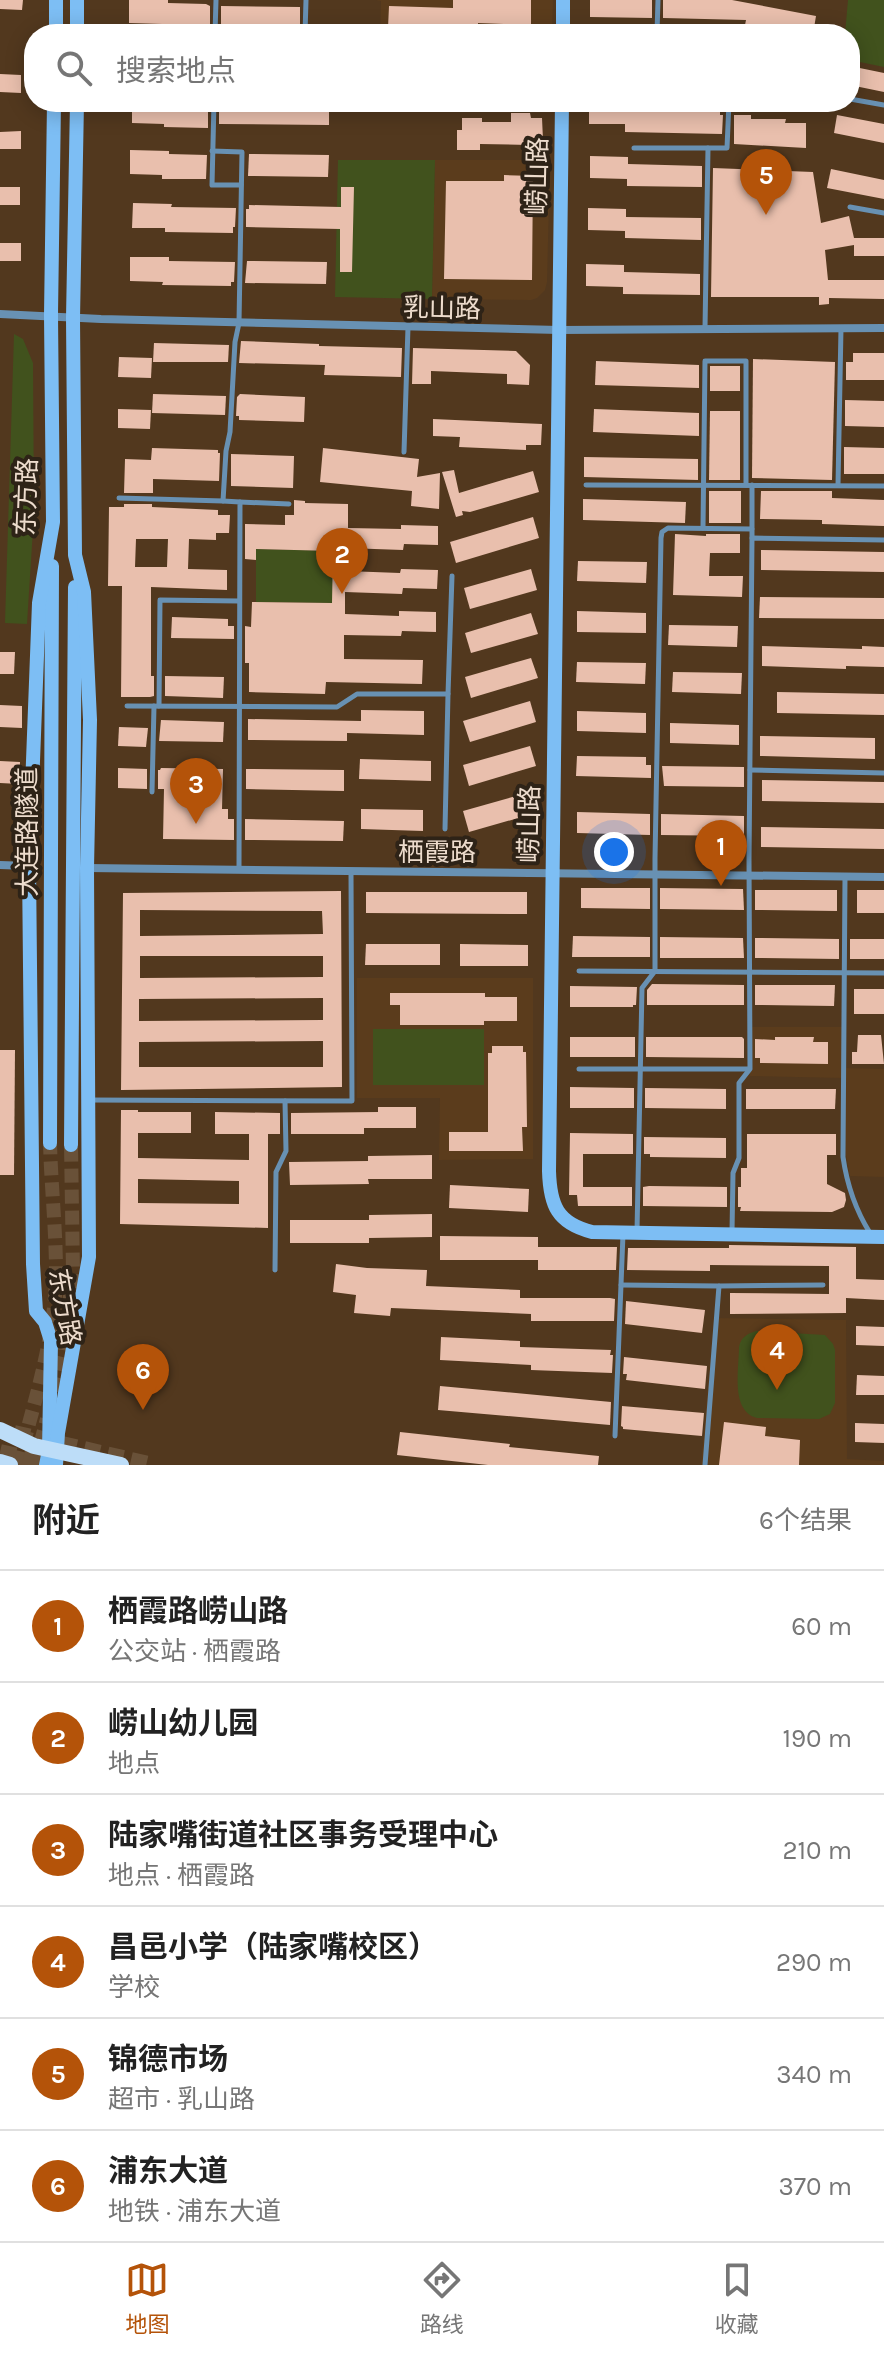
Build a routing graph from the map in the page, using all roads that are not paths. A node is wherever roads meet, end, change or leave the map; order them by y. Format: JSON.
{"nodes":[{"id":1,"x":56,"y":0,"type":"edge"},
{"id":2,"x":77,"y":0,"type":"edge"},
{"id":3,"x":216,"y":0,"type":"edge"},
{"id":4,"x":306,"y":0,"type":"edge"},
{"id":5,"x":563,"y":0,"type":"edge"},
{"id":6,"x":658,"y":0,"type":"edge"},
{"id":7,"x":56,"y":24,"type":"edge"},
{"id":8,"x":77,"y":24,"type":"edge"},
{"id":9,"x":215,"y":24,"type":"edge"},
{"id":10,"x":305,"y":24,"type":"edge"},
{"id":11,"x":563,"y":24,"type":"edge"},
{"id":12,"x":657,"y":24,"type":"edge"},
{"id":13,"x":860,"y":101,"type":"edge"},
{"id":14,"x":884,"y":105,"type":"edge"},
{"id":15,"x":54,"y":112,"type":"edge"},
{"id":16,"x":77,"y":112,"type":"edge"},
{"id":17,"x":214,"y":112,"type":"edge"},
{"id":18,"x":562,"y":112,"type":"edge"},
{"id":19,"x":729,"y":112,"type":"edge"},
{"id":20,"x":634,"y":148,"type":"dead end"},
{"id":21,"x":708,"y":148,"type":"junction"},
{"id":22,"x":212,"y":151,"type":"junction"},
{"id":23,"x":241,"y":185,"type":"junction"},
{"id":24,"x":850,"y":207,"type":"dead end"},
{"id":25,"x":884,"y":213,"type":"edge"},
{"id":26,"x":0,"y":314,"type":"edge"},
{"id":27,"x":51,"y":315,"type":"junction"},
{"id":28,"x":73,"y":318,"type":"junction"},
{"id":29,"x":239,"y":323,"type":"junction"},
{"id":30,"x":408,"y":327,"type":"junction"},
{"id":31,"x":705,"y":328,"type":"junction"},
{"id":32,"x":841,"y":328,"type":"junction"},
{"id":33,"x":884,"y":328,"type":"edge"},
{"id":34,"x":559,"y":330,"type":"junction"},
{"id":35,"x":404,"y":452,"type":"dead end"},
{"id":36,"x":586,"y":485,"type":"dead end"},
{"id":37,"x":703,"y":485,"type":"junction"},
{"id":38,"x":749,"y":485,"type":"junction"},
{"id":39,"x":838,"y":485,"type":"junction"},
{"id":40,"x":884,"y":486,"type":"edge"},
{"id":41,"x":119,"y":498,"type":"dead end"},
{"id":42,"x":223,"y":501,"type":"junction"},
{"id":43,"x":240,"y":502,"type":"junction"},
{"id":44,"x":289,"y":504,"type":"dead end"},
{"id":45,"x":53,"y":522,"type":"junction"},
{"id":46,"x":703,"y":528,"type":"junction"},
{"id":47,"x":752,"y":529,"type":"junction"},
{"id":48,"x":752,"y":538,"type":"junction"},
{"id":49,"x":884,"y":540,"type":"edge"},
{"id":50,"x":75,"y":555,"type":"junction"},
{"id":51,"x":452,"y":576,"type":"dead end"},
{"id":52,"x":239,"y":601,"type":"junction"},
{"id":53,"x":448,"y":694,"type":"junction"},
{"id":54,"x":127,"y":706,"type":"dead end"},
{"id":55,"x":156,"y":706,"type":"junction"},
{"id":56,"x":238,"y":706,"type":"junction"},
{"id":57,"x":750,"y":770,"type":"junction"},
{"id":58,"x":884,"y":773,"type":"edge"},
{"id":59,"x":152,"y":792,"type":"dead end"},
{"id":60,"x":445,"y":829,"type":"dead end"},
{"id":61,"x":0,"y":865,"type":"edge"},
{"id":62,"x":29,"y":866,"type":"junction"},
{"id":63,"x":87,"y":868,"type":"junction"},
{"id":64,"x":239,"y":871,"type":"junction"},
{"id":65,"x":351,"y":872,"type":"junction"},
{"id":66,"x":553,"y":873,"type":"junction"},
{"id":67,"x":655,"y":874,"type":"junction"},
{"id":68,"x":749,"y":875,"type":"junction"},
{"id":69,"x":845,"y":877,"type":"junction"},
{"id":70,"x":884,"y":877,"type":"edge"},
{"id":71,"x":579,"y":971,"type":"dead end"},
{"id":72,"x":655,"y":971,"type":"junction"},
{"id":73,"x":750,"y":971,"type":"junction"},
{"id":74,"x":845,"y":973,"type":"junction"},
{"id":75,"x":884,"y":973,"type":"edge"},
{"id":76,"x":641,"y":1068,"type":"junction"},
{"id":77,"x":579,"y":1069,"type":"dead end"},
{"id":78,"x":750,"y":1069,"type":"junction"},
{"id":79,"x":89,"y":1100,"type":"junction"},
{"id":80,"x":285,"y":1101,"type":"junction"},
{"id":81,"x":50,"y":1143,"type":"tunnel mouth"},
{"id":82,"x":71,"y":1145,"type":"tunnel mouth"},
{"id":83,"x":630,"y":1233,"type":"junction"},
{"id":84,"x":732,"y":1234,"type":"junction"},
{"id":85,"x":878,"y":1237,"type":"edge"},
{"id":86,"x":275,"y":1270,"type":"dead end"},
{"id":87,"x":621,"y":1285,"type":"junction"},
{"id":88,"x":823,"y":1285,"type":"dead end"},
{"id":89,"x":719,"y":1286,"type":"junction"},
{"id":90,"x":0,"y":1430,"type":"edge"},
{"id":91,"x":615,"y":1436,"type":"dead end"},
{"id":92,"x":52,"y":1458,"type":"edge"},
{"id":93,"x":0,"y":1462,"type":"tunnel mouth"},
{"id":94,"x":10,"y":1465,"type":"tunnel mouth"},
{"id":95,"x":121,"y":1465,"type":"edge"},
{"id":96,"x":705,"y":1465,"type":"edge"}],
"edges":[{"from":1,"to":7,"type":"main road"},
{"from":2,"to":8,"type":"main road"},
{"from":3,"to":9,"type":"lane"},
{"from":4,"to":10,"type":"lane"},
{"from":5,"to":11,"type":"main road"},
{"from":6,"to":12,"type":"lane"},
{"from":13,"to":14,"type":"lane"},
{"from":15,"to":27,"type":"main road","name":"东方路"},
{"from":16,"to":28,"type":"main road","name":"东方路"},
{"from":17,"to":22,"type":"lane"},
{"from":18,"to":34,"type":"main road","name":"崂山路"},
{"from":19,"to":21,"type":"lane"},
{"from":20,"to":21,"type":"lane"},
{"from":21,"to":31,"type":"lane"},
{"from":22,"to":23,"type":"lane"},
{"from":22,"to":23,"type":"lane"},
{"from":23,"to":29,"type":"lane"},
{"from":24,"to":25,"type":"lane"},
{"from":26,"to":27,"type":"street","name":"乳山路"},
{"from":27,"to":28,"type":"street","name":"乳山路"},
{"from":27,"to":45,"type":"main road","name":"东方路"},
{"from":28,"to":29,"type":"street","name":"乳山路"},
{"from":28,"to":50,"type":"main road","name":"东方路"},
{"from":29,"to":30,"type":"street","name":"乳山路"},
{"from":29,"to":42,"type":"lane"},
{"from":30,"to":34,"type":"street","name":"乳山路"},
{"from":30,"to":35,"type":"lane"},
{"from":31,"to":32,"type":"street","name":"乳山路"},
{"from":31,"to":34,"type":"street","name":"乳山路"},
{"from":32,"to":33,"type":"street","name":"乳山路"},
{"from":32,"to":39,"type":"lane"},
{"from":34,"to":66,"type":"main road","name":"崂山路"},
{"from":36,"to":37,"type":"lane"},
{"from":37,"to":38,"type":"lane"},
{"from":37,"to":38,"type":"lane"},
{"from":37,"to":46,"type":"lane"},
{"from":38,"to":39,"type":"lane"},
{"from":38,"to":47,"type":"lane"},
{"from":39,"to":40,"type":"lane"},
{"from":41,"to":42,"type":"lane"},
{"from":42,"to":43,"type":"lane"},
{"from":43,"to":44,"type":"lane"},
{"from":43,"to":52,"type":"lane"},
{"from":45,"to":62,"type":"main road","name":"东方路"},
{"from":45,"to":81,"type":"main road","name":"大连路隧道"},
{"from":46,"to":47,"type":"lane"},
{"from":46,"to":67,"type":"lane"},
{"from":47,"to":48,"type":"lane"},
{"from":48,"to":49,"type":"lane"},
{"from":48,"to":57,"type":"lane"},
{"from":50,"to":63,"type":"main road","name":"东方路"},
{"from":50,"to":82,"type":"main road","name":"大连路隧道"},
{"from":51,"to":53,"type":"lane"},
{"from":52,"to":55,"type":"lane"},
{"from":52,"to":56,"type":"lane"},
{"from":53,"to":56,"type":"lane"},
{"from":53,"to":60,"type":"lane"},
{"from":54,"to":55,"type":"lane"},
{"from":55,"to":56,"type":"lane"},
{"from":55,"to":59,"type":"lane"},
{"from":56,"to":64,"type":"lane"},
{"from":57,"to":58,"type":"lane"},
{"from":57,"to":68,"type":"lane"},
{"from":61,"to":62,"type":"street"},
{"from":62,"to":92,"type":"main road","name":"东方路"},
{"from":63,"to":64,"type":"street","name":"栖霞路"},
{"from":63,"to":79,"type":"main road","name":"东方路"},
{"from":64,"to":65,"type":"street","name":"栖霞路"},
{"from":65,"to":66,"type":"street","name":"栖霞路"},
{"from":65,"to":80,"type":"lane"},
{"from":66,"to":67,"type":"street","name":"栖霞路"},
{"from":66,"to":83,"type":"main road","name":"崂山路"},
{"from":67,"to":68,"type":"street","name":"栖霞路"},
{"from":67,"to":72,"type":"lane"},
{"from":68,"to":69,"type":"street","name":"栖霞路"},
{"from":68,"to":73,"type":"lane"},
{"from":69,"to":70,"type":"street","name":"栖霞路"},
{"from":69,"to":74,"type":"lane"},
{"from":71,"to":72,"type":"lane"},
{"from":72,"to":73,"type":"lane"},
{"from":72,"to":76,"type":"lane"},
{"from":73,"to":74,"type":"lane"},
{"from":73,"to":78,"type":"lane"},
{"from":74,"to":75,"type":"lane"},
{"from":74,"to":85,"type":"lane"},
{"from":76,"to":77,"type":"lane"},
{"from":76,"to":78,"type":"lane"},
{"from":76,"to":83,"type":"lane"},
{"from":78,"to":84,"type":"lane"},
{"from":79,"to":80,"type":"lane"},
{"from":79,"to":92,"type":"main road","name":"东方路"},
{"from":80,"to":86,"type":"lane"},
{"from":83,"to":84,"type":"main road","name":"崂山路"},
{"from":83,"to":87,"type":"lane"},
{"from":84,"to":85,"type":"main road","name":"崂山路"},
{"from":87,"to":89,"type":"lane"},
{"from":87,"to":91,"type":"lane"},
{"from":88,"to":89,"type":"lane"},
{"from":89,"to":96,"type":"lane"},
{"from":90,"to":92,"type":"main road"},
{"from":92,"to":95,"type":"main road"},
{"from":93,"to":94,"type":"main road"}]}
